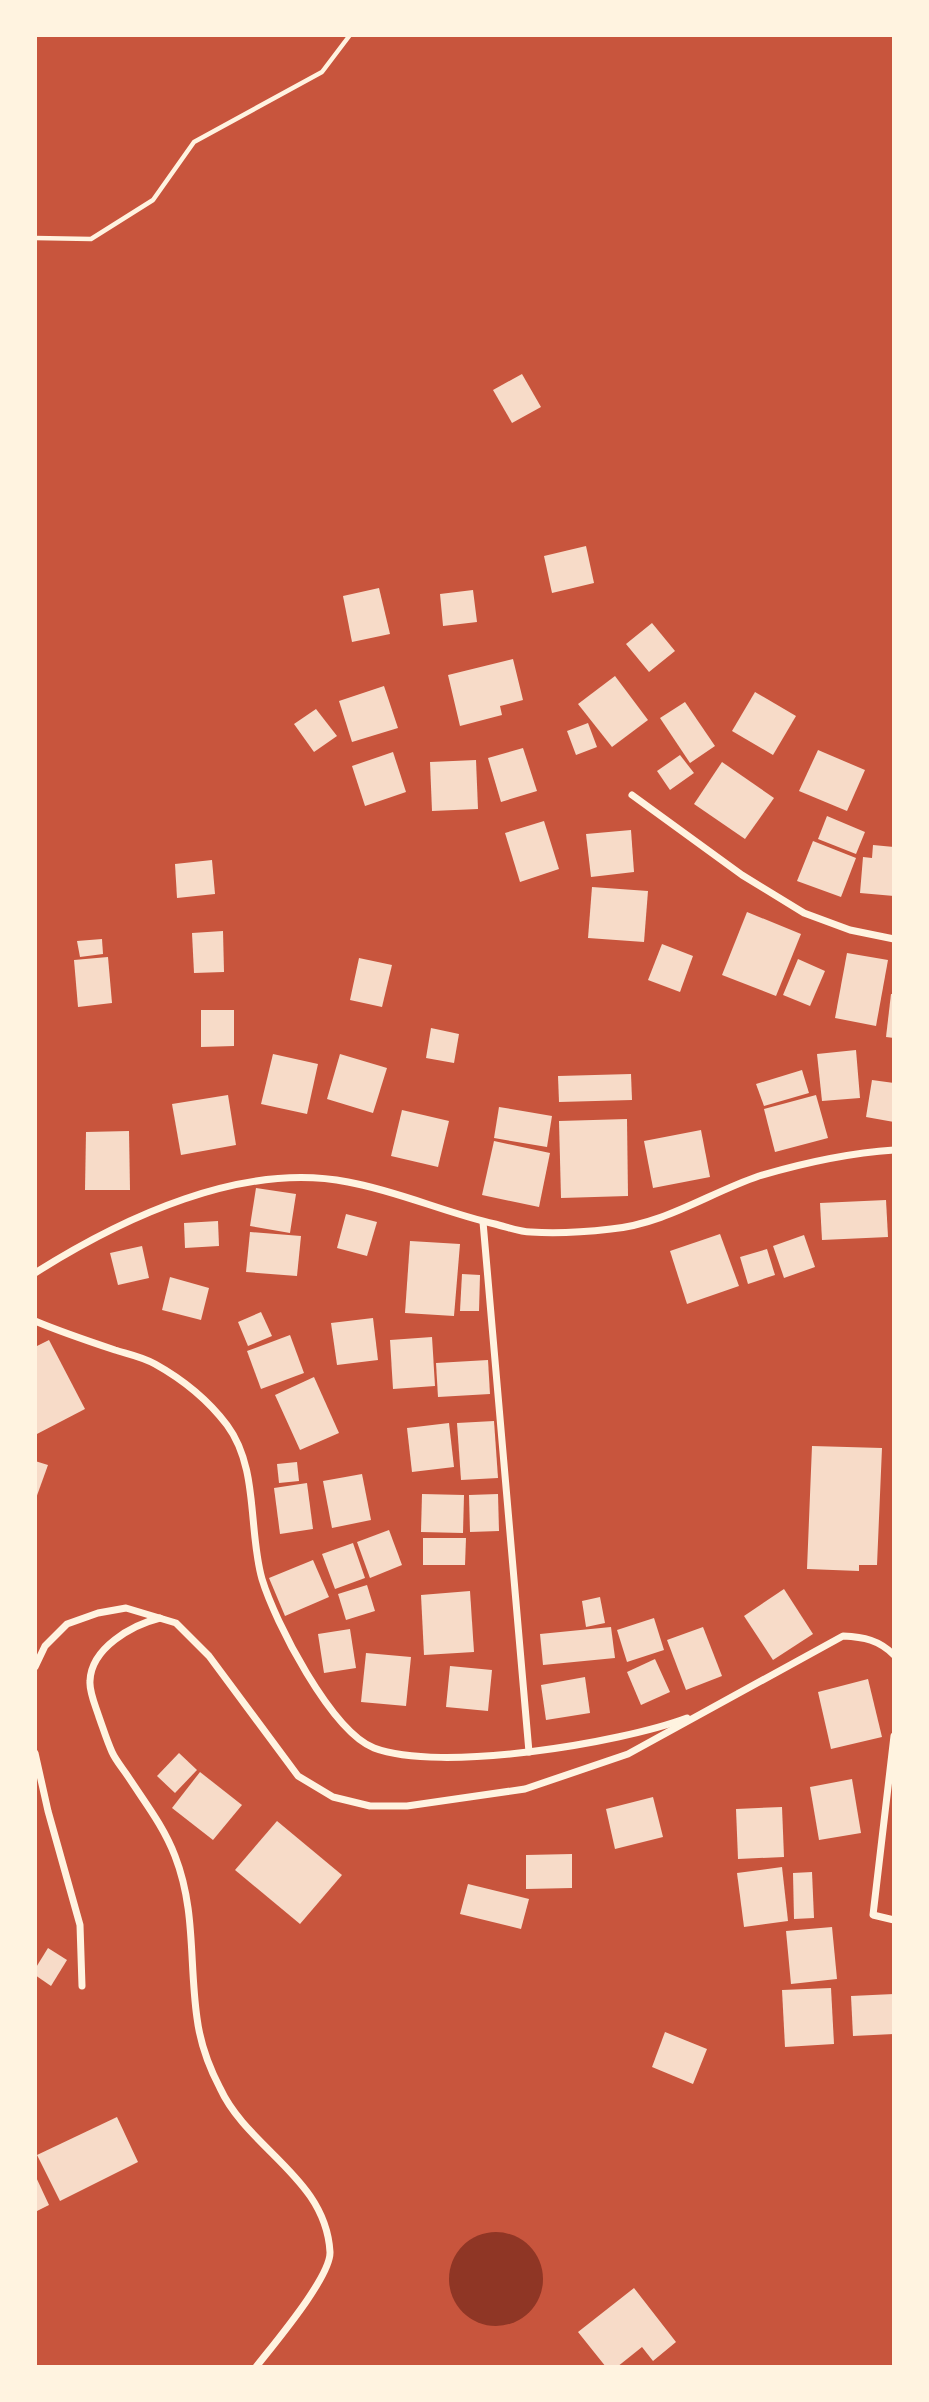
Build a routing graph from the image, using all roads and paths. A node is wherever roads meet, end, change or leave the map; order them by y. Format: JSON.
{"nodes":[{"id":1,"x":350,"y":35,"type":"edge"},
{"id":2,"x":35,"y":238,"type":"edge"},
{"id":3,"x":632,"y":795,"type":"dead end"},
{"id":4,"x":894,"y":939,"type":"edge"},
{"id":5,"x":894,"y":1150,"type":"edge"},
{"id":6,"x":483,"y":1222,"type":"junction"},
{"id":7,"x":35,"y":1273,"type":"edge"},
{"id":8,"x":35,"y":1321,"type":"edge"},
{"id":9,"x":161,"y":1618,"type":"junction"},
{"id":10,"x":894,"y":1655,"type":"edge"},
{"id":11,"x":35,"y":1667,"type":"edge"},
{"id":12,"x":712,"y":1709,"type":"junction"},
{"id":13,"x":894,"y":1735,"type":"edge"},
{"id":14,"x":529,"y":1752,"type":"junction"},
{"id":15,"x":35,"y":1753,"type":"edge"},
{"id":16,"x":894,"y":1920,"type":"edge"},
{"id":17,"x":82,"y":1986,"type":"dead end"},
{"id":18,"x":256,"y":2367,"type":"edge"}],
"edges":[{"from":1,"to":2,"type":"path"},
{"from":3,"to":4,"type":"street"},
{"from":5,"to":6,"type":"street"},
{"from":6,"to":7,"type":"street"},
{"from":6,"to":14,"type":"street"},
{"from":8,"to":14,"type":"street"},
{"from":9,"to":11,"type":"street"},
{"from":9,"to":12,"type":"street"},
{"from":9,"to":18,"type":"street"},
{"from":10,"to":12,"type":"street"},
{"from":12,"to":14,"type":"street"},
{"from":13,"to":16,"type":"street"},
{"from":15,"to":17,"type":"street"}]}
